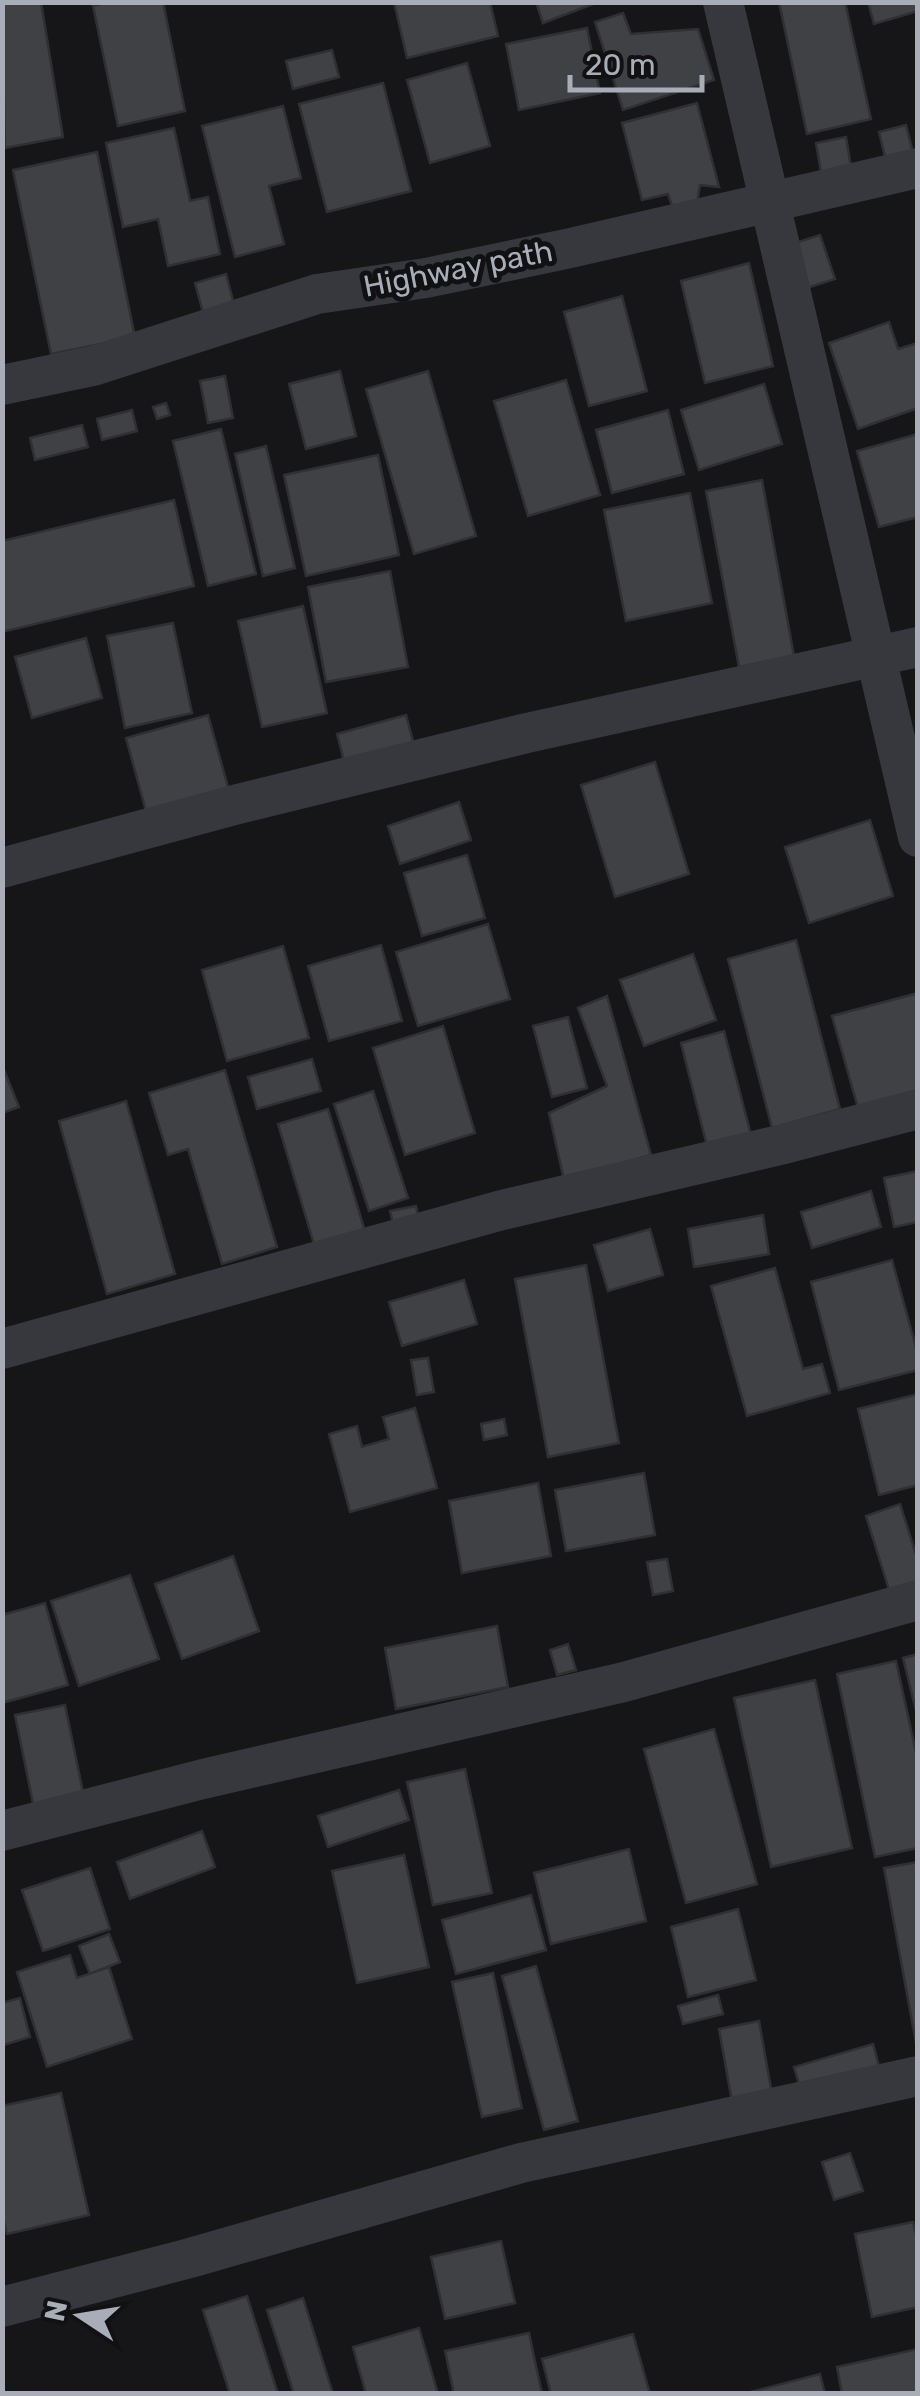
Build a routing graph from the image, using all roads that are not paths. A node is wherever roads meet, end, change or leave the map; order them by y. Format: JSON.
{"nodes":[{"id":1,"x":724,"y":2,"type":"edge"},
{"id":2,"x":918,"y":168,"type":"edge"},
{"id":3,"x":771,"y":204,"type":"junction"},
{"id":4,"x":2,"y":386,"type":"edge"},
{"id":5,"x":918,"y":647,"type":"edge"},
{"id":6,"x":874,"y":658,"type":"junction"},
{"id":7,"x":918,"y":836,"type":"edge"},
{"id":8,"x":2,"y":868,"type":"edge"},
{"id":9,"x":918,"y":1109,"type":"edge"},
{"id":10,"x":2,"y":1349,"type":"edge"},
{"id":11,"x":918,"y":1600,"type":"edge"},
{"id":12,"x":2,"y":1830,"type":"edge"},
{"id":13,"x":918,"y":2076,"type":"edge"},
{"id":14,"x":2,"y":2307,"type":"edge"}],
"edges":[{"from":1,"to":3,"type":"street"},
{"from":2,"to":3,"type":"street","name":"Highway path"},
{"from":3,"to":4,"type":"street","name":"Highway path"},
{"from":3,"to":6,"type":"street"},
{"from":5,"to":6,"type":"street"},
{"from":6,"to":7,"type":"street"},
{"from":6,"to":8,"type":"street"},
{"from":9,"to":10,"type":"street"},
{"from":11,"to":12,"type":"street"},
{"from":13,"to":14,"type":"street"}]}
